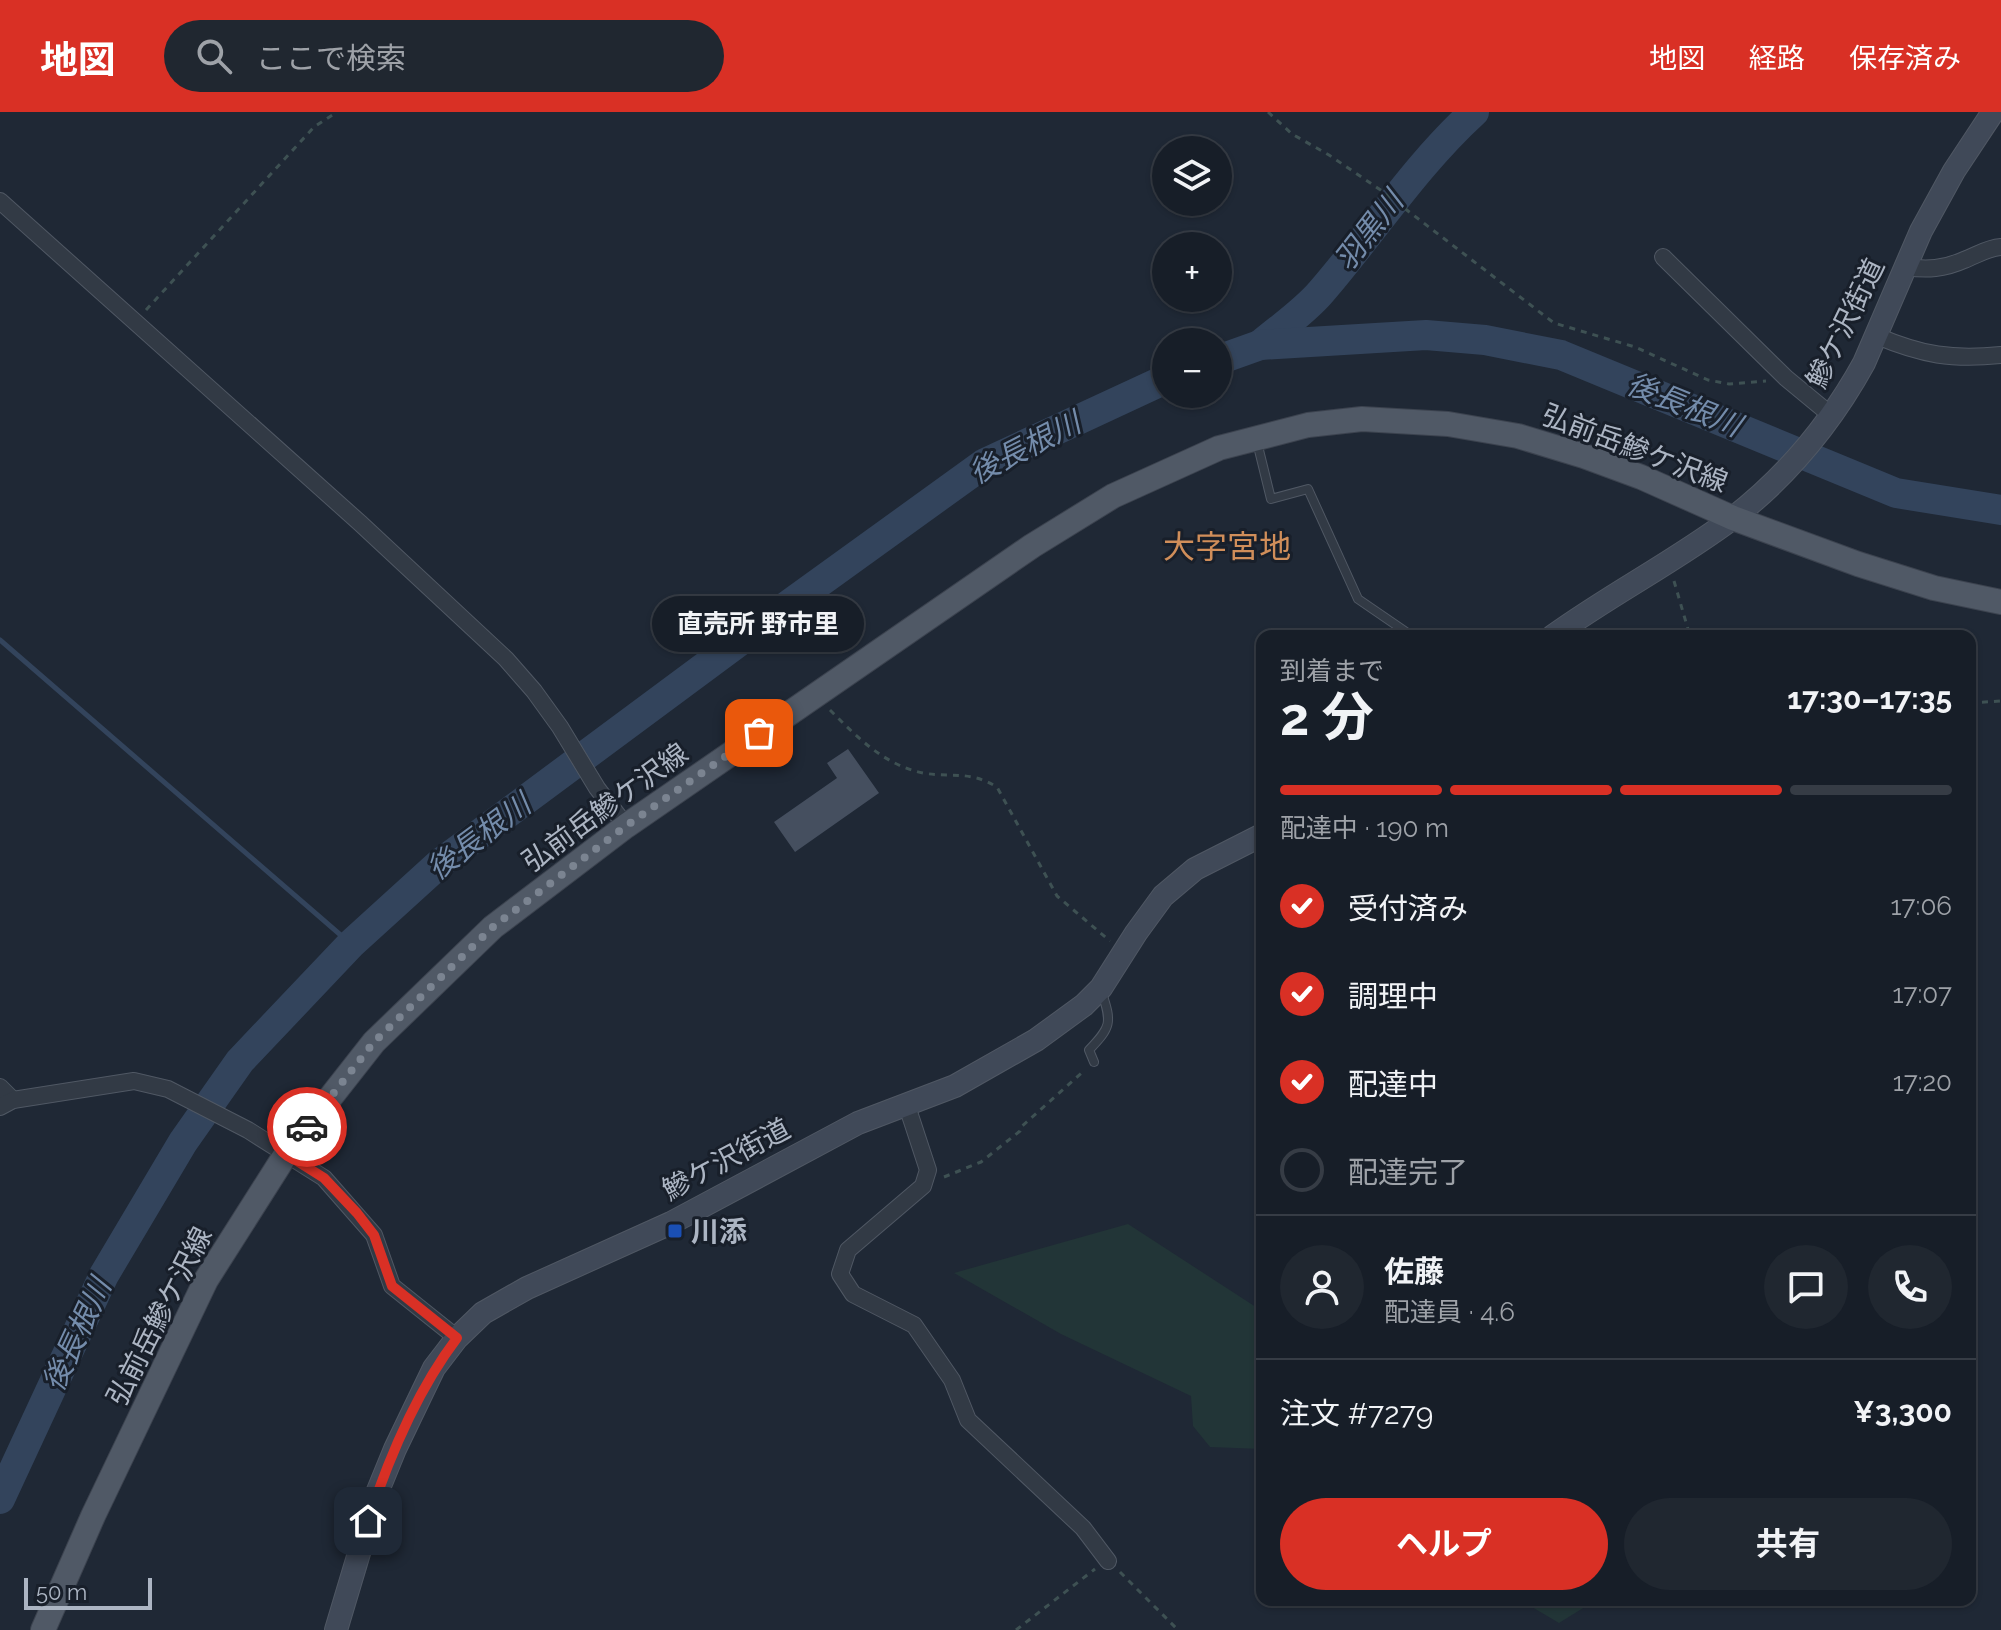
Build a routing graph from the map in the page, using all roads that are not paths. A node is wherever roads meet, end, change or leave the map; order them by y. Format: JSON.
{"nodes":[{"id":1,"x":1993,"y":112,"type":"edge"},
{"id":2,"x":0,"y":201,"type":"edge"},
{"id":3,"x":2001,"y":247,"type":"edge"},
{"id":4,"x":1663,"y":257,"type":"dead end"},
{"id":5,"x":1906,"y":267,"type":"junction"},
{"id":6,"x":1877,"y":336,"type":"junction"},
{"id":7,"x":2001,"y":355,"type":"edge"},
{"id":8,"x":1826,"y":423,"type":"junction"},
{"id":9,"x":1256,"y":437,"type":"junction"},
{"id":10,"x":1733,"y":518,"type":"junction"},
{"id":11,"x":2001,"y":602,"type":"edge"},
{"id":12,"x":1403,"y":630,"type":"edge"},
{"id":13,"x":1562,"y":630,"type":"edge"},
{"id":14,"x":626,"y":826,"type":"junction"},
{"id":15,"x":1256,"y":838,"type":"edge"},
{"id":16,"x":1101,"y":988,"type":"junction"},
{"id":17,"x":1094,"y":1062,"type":"road end"},
{"id":18,"x":0,"y":1087,"type":"edge"},
{"id":19,"x":7,"y":1103,"type":"edge"},
{"id":20,"x":906,"y":1103,"type":"junction"},
{"id":21,"x":286,"y":1154,"type":"junction"},
{"id":22,"x":457,"y":1338,"type":"junction"},
{"id":23,"x":1108,"y":1561,"type":"road end"},
{"id":24,"x":43,"y":1630,"type":"edge"},
{"id":25,"x":336,"y":1630,"type":"edge"}],
"edges":[{"from":1,"to":5,"type":"street","name":"鰺ケ沢街道"},
{"from":2,"to":14,"type":"street"},
{"from":3,"to":5,"type":"street"},
{"from":4,"to":8,"type":"street"},
{"from":5,"to":6,"type":"street","name":"鰺ケ沢街道"},
{"from":6,"to":7,"type":"street"},
{"from":6,"to":8,"type":"street","name":"鰺ケ沢街道"},
{"from":8,"to":10,"type":"street","name":"鰺ケ沢街道"},
{"from":9,"to":10,"type":"main road","name":"弘前岳鰺ケ沢線"},
{"from":9,"to":12,"type":"lane"},
{"from":9,"to":14,"type":"main road","name":"弘前岳鰺ケ沢線"},
{"from":10,"to":11,"type":"main road","name":"弘前岳鰺ケ沢線"},
{"from":10,"to":13,"type":"street","name":"鰺ケ沢街道"},
{"from":14,"to":21,"type":"main road","name":"弘前岳鰺ケ沢線"},
{"from":15,"to":16,"type":"street","name":"鰺ケ沢街道"},
{"from":16,"to":17,"type":"lane"},
{"from":16,"to":20,"type":"street","name":"鰺ケ沢街道"},
{"from":18,"to":19,"type":"street"},
{"from":19,"to":21,"type":"street"},
{"from":20,"to":22,"type":"street","name":"鰺ケ沢街道"},
{"from":20,"to":23,"type":"street"},
{"from":21,"to":22,"type":"street"},
{"from":21,"to":24,"type":"main road","name":"弘前岳鰺ケ沢線"},
{"from":22,"to":25,"type":"street","name":"鰺ケ沢街道"}]}
